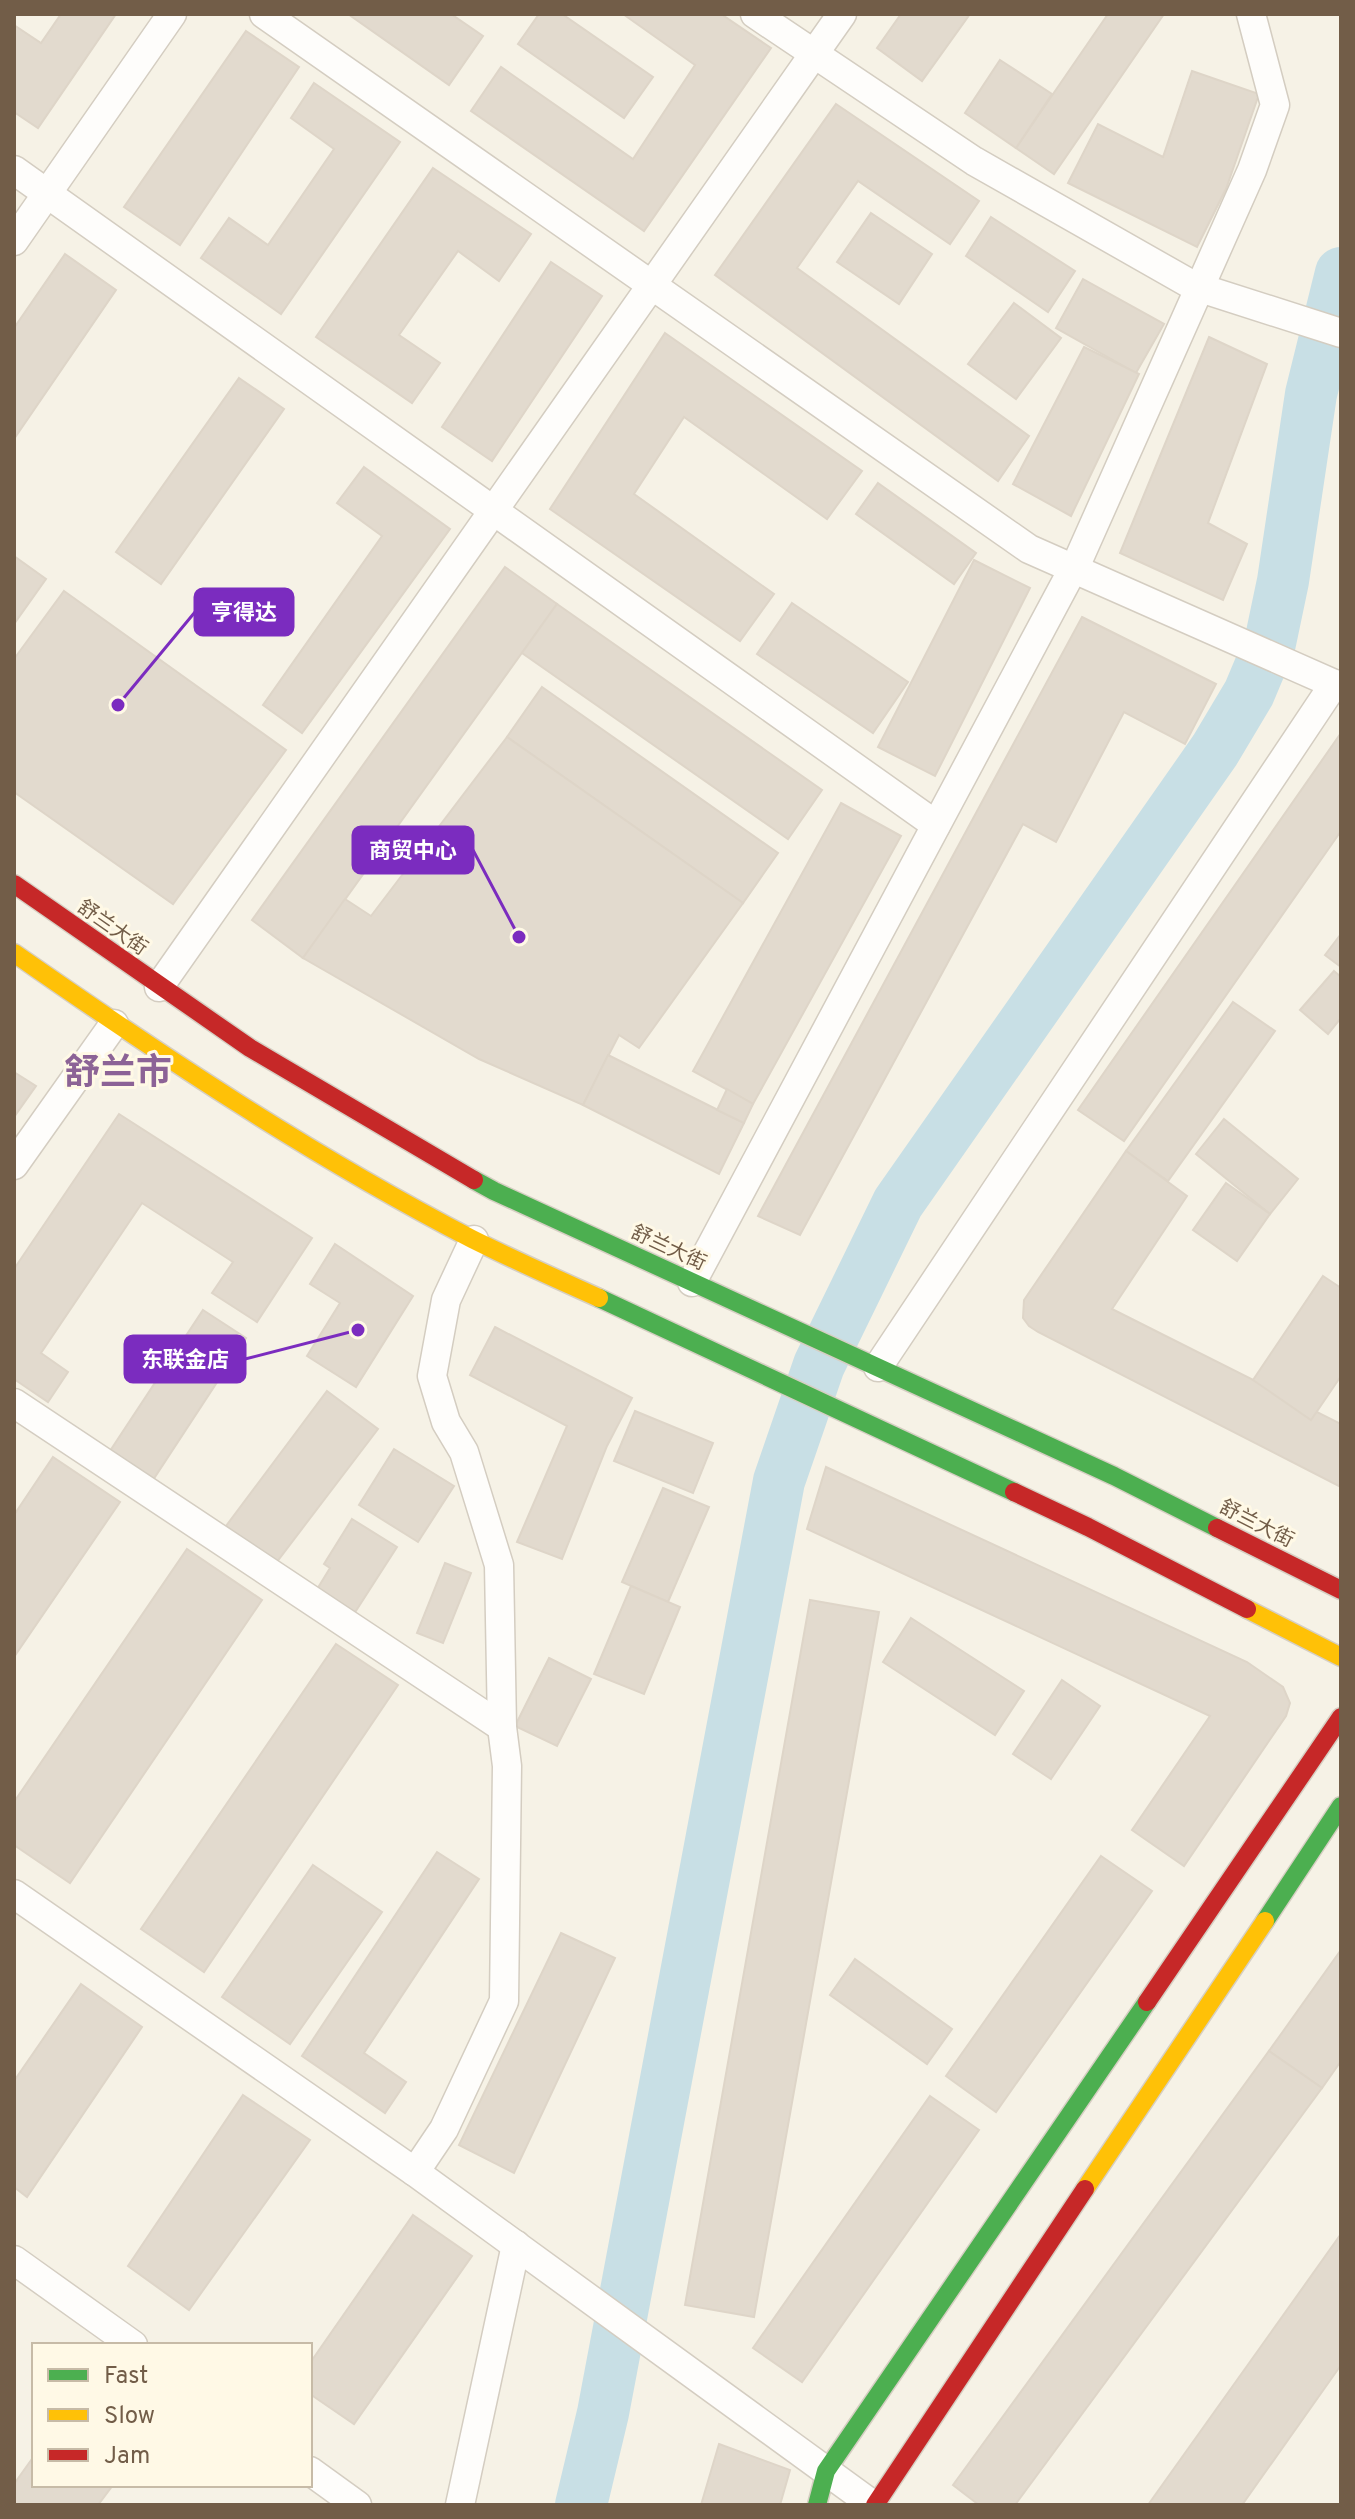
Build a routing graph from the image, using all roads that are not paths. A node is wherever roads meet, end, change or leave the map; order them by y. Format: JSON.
{"nodes":[{"id":1,"x":172,"y":14,"type":"edge"},
{"id":2,"x":264,"y":14,"type":"edge"},
{"id":3,"x":755,"y":14,"type":"edge"},
{"id":4,"x":842,"y":14,"type":"edge"},
{"id":5,"x":1251,"y":14,"type":"edge"},
{"id":6,"x":813,"y":55,"type":"junction"},
{"id":7,"x":14,"y":170,"type":"edge"},
{"id":8,"x":47,"y":194,"type":"junction"},
{"id":9,"x":14,"y":241,"type":"edge"},
{"id":10,"x":652,"y":285,"type":"junction"},
{"id":11,"x":1198,"y":287,"type":"junction"},
{"id":12,"x":1341,"y":333,"type":"edge"},
{"id":13,"x":493,"y":511,"type":"junction"},
{"id":14,"x":1073,"y":568,"type":"junction"},
{"id":15,"x":1333,"y":684,"type":"edge"},
{"id":16,"x":936,"y":825,"type":"junction"},
{"id":17,"x":14,"y":884,"type":"edge"},
{"id":18,"x":14,"y":953,"type":"edge"},
{"id":19,"x":159,"y":987,"type":"junction"},
{"id":20,"x":114,"y":1024,"type":"junction"},
{"id":21,"x":14,"y":1165,"type":"edge"},
{"id":22,"x":474,"y":1240,"type":"junction"},
{"id":23,"x":692,"y":1282,"type":"junction"},
{"id":24,"x":877,"y":1366,"type":"junction"},
{"id":25,"x":14,"y":1403,"type":"edge"},
{"id":26,"x":1341,"y":1590,"type":"edge"},
{"id":27,"x":1341,"y":1657,"type":"edge"},
{"id":28,"x":1341,"y":1717,"type":"edge"},
{"id":29,"x":502,"y":1727,"type":"junction"},
{"id":30,"x":1341,"y":1806,"type":"edge"},
{"id":31,"x":14,"y":1894,"type":"edge"},
{"id":32,"x":415,"y":2172,"type":"junction"},
{"id":33,"x":525,"y":2252,"type":"junction"},
{"id":34,"x":14,"y":2260,"type":"edge"},
{"id":35,"x":130,"y":2343,"type":"edge"},
{"id":36,"x":826,"y":2471,"type":"junction"},
{"id":37,"x":312,"y":2472,"type":"edge"},
{"id":38,"x":357,"y":2505,"type":"edge"},
{"id":39,"x":460,"y":2505,"type":"edge"},
{"id":40,"x":817,"y":2505,"type":"edge"},
{"id":41,"x":874,"y":2505,"type":"edge"}],
"edges":[{"from":1,"to":8,"type":"street"},
{"from":2,"to":10,"type":"street"},
{"from":3,"to":6,"type":"street"},
{"from":4,"to":6,"type":"street"},
{"from":5,"to":11,"type":"street"},
{"from":6,"to":10,"type":"street"},
{"from":6,"to":11,"type":"street"},
{"from":7,"to":8,"type":"street"},
{"from":8,"to":9,"type":"street"},
{"from":8,"to":13,"type":"street"},
{"from":10,"to":13,"type":"street"},
{"from":10,"to":14,"type":"street"},
{"from":11,"to":12,"type":"street"},
{"from":11,"to":14,"type":"street"},
{"from":13,"to":16,"type":"street"},
{"from":13,"to":19,"type":"street"},
{"from":14,"to":15,"type":"street"},
{"from":14,"to":16,"type":"street"},
{"from":15,"to":24,"type":"street"},
{"from":16,"to":23,"type":"street"},
{"from":17,"to":19,"type":"main road","name":"舒兰大街"},
{"from":18,"to":20,"type":"main road"},
{"from":19,"to":23,"type":"main road","name":"舒兰大街"},
{"from":20,"to":21,"type":"street"},
{"from":20,"to":22,"type":"main road"},
{"from":22,"to":27,"type":"main road"},
{"from":22,"to":29,"type":"street"},
{"from":23,"to":24,"type":"main road","name":"舒兰大街"},
{"from":24,"to":26,"type":"main road","name":"舒兰大街"},
{"from":25,"to":29,"type":"street"},
{"from":28,"to":36,"type":"main road"},
{"from":29,"to":32,"type":"street"},
{"from":30,"to":41,"type":"main road"},
{"from":31,"to":32,"type":"street"},
{"from":32,"to":33,"type":"street"},
{"from":33,"to":36,"type":"street"},
{"from":33,"to":39,"type":"street"},
{"from":34,"to":35,"type":"street"},
{"from":36,"to":40,"type":"main road"},
{"from":36,"to":41,"type":"street"},
{"from":37,"to":38,"type":"street"}]}
